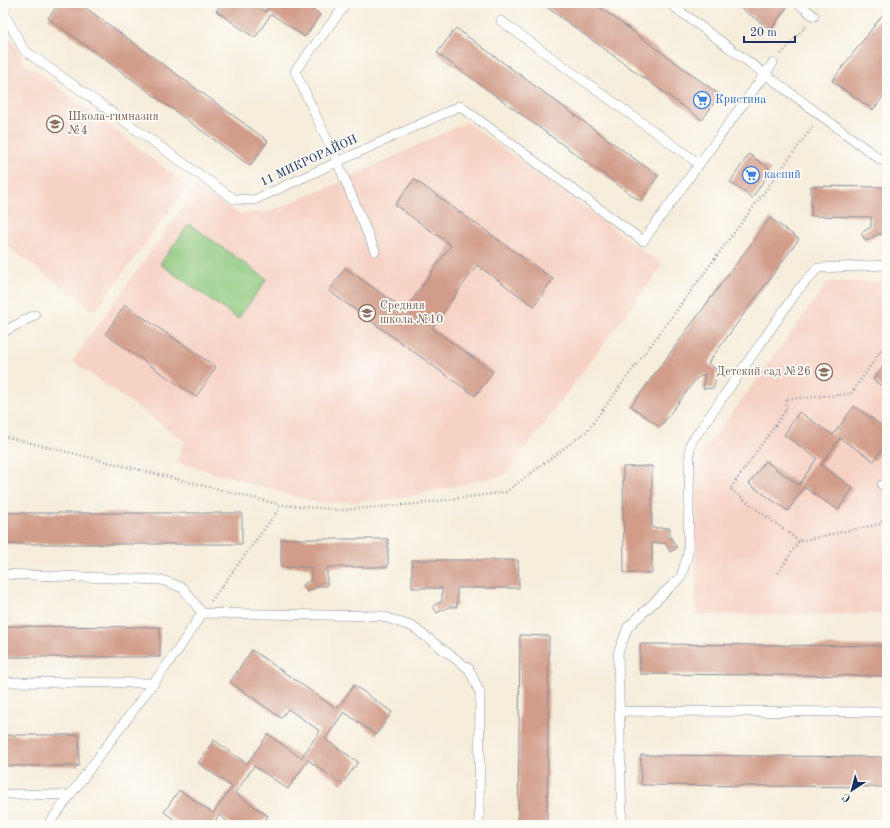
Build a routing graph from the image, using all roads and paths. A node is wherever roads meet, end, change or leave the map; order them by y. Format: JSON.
{"nodes":[{"id":1,"x":337,"y":3,"type":"edge"},
{"id":2,"x":669,"y":3,"type":"edge"},
{"id":3,"x":798,"y":3,"type":"edge"},
{"id":4,"x":3,"y":12,"type":"edge"},
{"id":5,"x":814,"y":16,"type":"joint"},
{"id":6,"x":501,"y":21,"type":"dead end"},
{"id":7,"x":773,"y":63,"type":"joint"},
{"id":8,"x":765,"y":74,"type":"junction"},
{"id":9,"x":820,"y":116,"type":"junction"},
{"id":10,"x":337,"y":161,"type":"junction"},
{"id":11,"x":887,"y":162,"type":"edge"},
{"id":12,"x":698,"y":163,"type":"junction"},
{"id":13,"x":375,"y":251,"type":"dead end"},
{"id":14,"x":887,"y":265,"type":"edge"},
{"id":15,"x":35,"y":315,"type":"dead end"},
{"id":16,"x":3,"y":332,"type":"edge"},
{"id":17,"x":887,"y":342,"type":"edge"},
{"id":18,"x":3,"y":436,"type":"edge"},
{"id":19,"x":282,"y":505,"type":"junction"},
{"id":20,"x":887,"y":514,"type":"edge"},
{"id":21,"x":799,"y":541,"type":"junction"},
{"id":22,"x":778,"y":573,"type":"dead end"},
{"id":23,"x":3,"y":574,"type":"edge"},
{"id":24,"x":202,"y":613,"type":"junction"},
{"id":25,"x":3,"y":682,"type":"edge"},
{"id":26,"x":154,"y":684,"type":"junction"},
{"id":27,"x":619,"y":712,"type":"junction"},
{"id":28,"x":887,"y":712,"type":"edge"},
{"id":29,"x":3,"y":794,"type":"edge"},
{"id":30,"x":70,"y":795,"type":"junction"},
{"id":31,"x":48,"y":825,"type":"edge"},
{"id":32,"x":479,"y":825,"type":"edge"},
{"id":33,"x":622,"y":825,"type":"edge"}],
"edges":[{"from":1,"to":10,"type":"lane"},
{"from":2,"to":8,"type":"lane"},
{"from":3,"to":5,"type":"lane"},
{"from":4,"to":10,"type":"lane","name":"11 МИКРОРАЙОН"},
{"from":5,"to":7,"type":"path"},
{"from":6,"to":12,"type":"lane"},
{"from":7,"to":8,"type":"lane"},
{"from":8,"to":9,"type":"lane"},
{"from":8,"to":12,"type":"lane"},
{"from":9,"to":11,"type":"lane"},
{"from":9,"to":19,"type":"path"},
{"from":10,"to":12,"type":"lane","name":"11 МИКРОРАЙОН"},
{"from":10,"to":13,"type":"lane"},
{"from":14,"to":27,"type":"lane"},
{"from":15,"to":16,"type":"lane"},
{"from":17,"to":21,"type":"path"},
{"from":18,"to":19,"type":"path"},
{"from":19,"to":24,"type":"path"},
{"from":20,"to":21,"type":"path"},
{"from":21,"to":22,"type":"path"},
{"from":23,"to":24,"type":"lane"},
{"from":24,"to":26,"type":"lane"},
{"from":24,"to":32,"type":"lane"},
{"from":25,"to":26,"type":"lane"},
{"from":26,"to":30,"type":"lane"},
{"from":27,"to":28,"type":"lane"},
{"from":27,"to":33,"type":"lane"},
{"from":29,"to":30,"type":"lane"},
{"from":30,"to":31,"type":"lane"}]}
